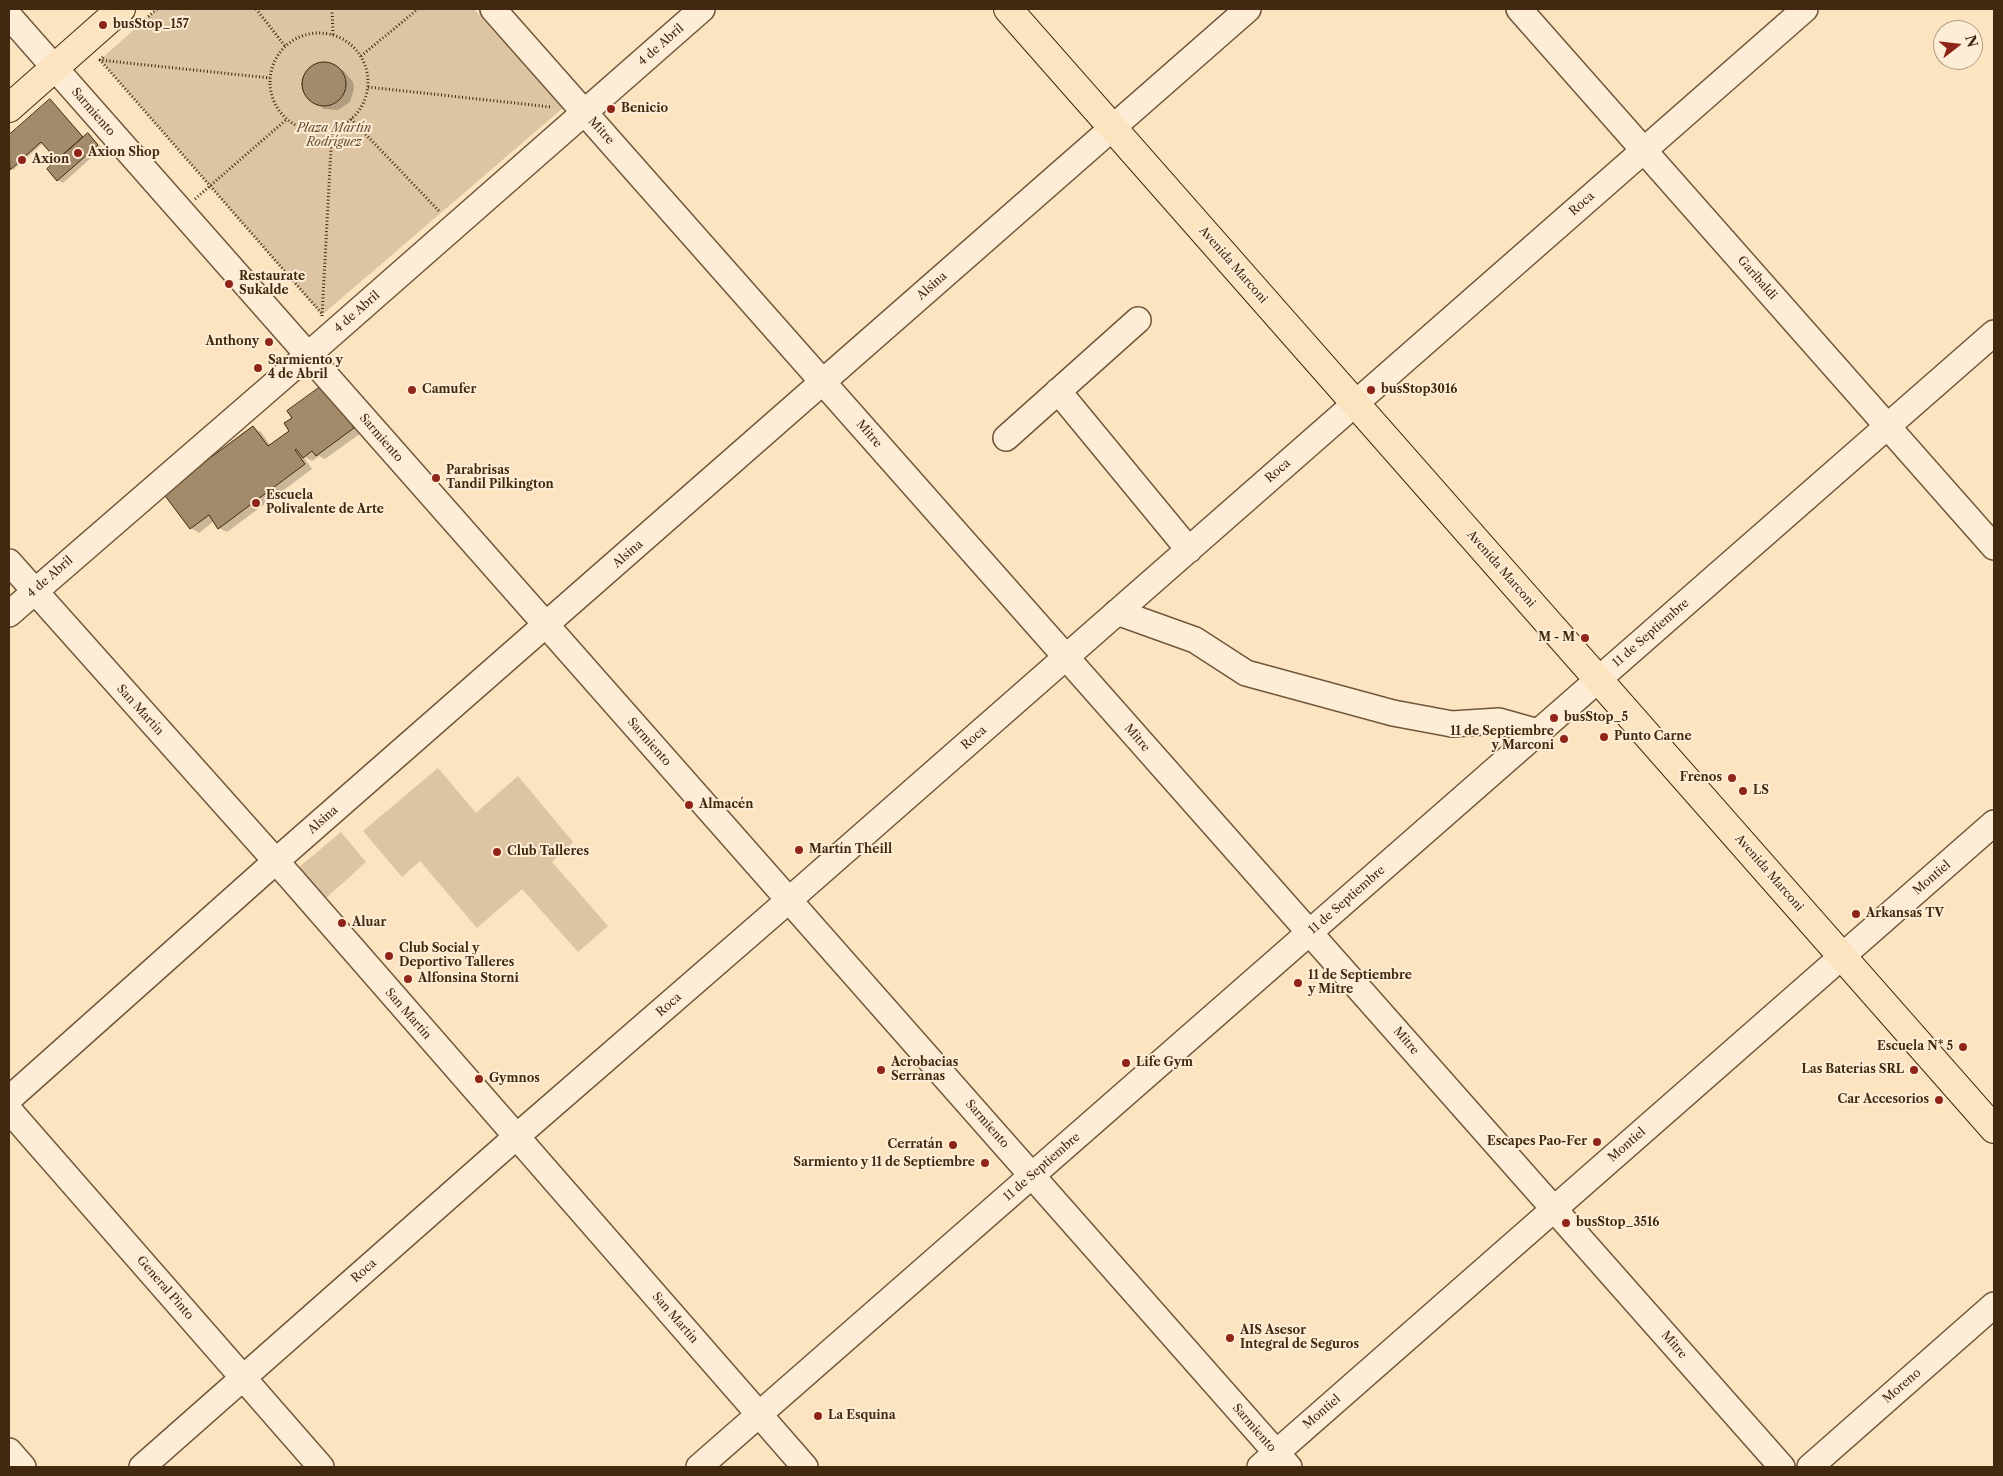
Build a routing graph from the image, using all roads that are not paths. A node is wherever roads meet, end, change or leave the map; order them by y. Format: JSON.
{"nodes":[{"id":1,"x":121,"y":9,"type":"edge"},
{"id":2,"x":493,"y":9,"type":"edge"},
{"id":3,"x":702,"y":9,"type":"edge"},
{"id":4,"x":1008,"y":9,"type":"edge"},
{"id":5,"x":1248,"y":9,"type":"edge"},
{"id":6,"x":1519,"y":9,"type":"edge"},
{"id":7,"x":1805,"y":9,"type":"edge"},
{"id":8,"x":9,"y":16,"type":"edge"},
{"id":9,"x":54,"y":68,"type":"junction"},
{"id":10,"x":9,"y":108,"type":"edge"},
{"id":11,"x":584,"y":112,"type":"junction"},
{"id":12,"x":1113,"y":128,"type":"junction"},
{"id":13,"x":1644,"y":150,"type":"junction"},
{"id":14,"x":1138,"y":320,"type":"dead end"},
{"id":15,"x":1994,"y":333,"type":"edge"},
{"id":16,"x":308,"y":355,"type":"junction"},
{"id":17,"x":823,"y":382,"type":"junction"},
{"id":18,"x":1058,"y":391,"type":"junction"},
{"id":19,"x":1355,"y":403,"type":"junction"},
{"id":20,"x":1888,"y":426,"type":"junction"},
{"id":21,"x":1006,"y":438,"type":"dead end"},
{"id":22,"x":1994,"y":547,"type":"edge"},
{"id":23,"x":1189,"y":550,"type":"junction"},
{"id":24,"x":9,"y":562,"type":"edge"},
{"id":25,"x":34,"y":591,"type":"junction"},
{"id":26,"x":1117,"y":612,"type":"junction"},
{"id":27,"x":9,"y":614,"type":"edge"},
{"id":28,"x":546,"y":626,"type":"junction"},
{"id":29,"x":1066,"y":657,"type":"junction"},
{"id":30,"x":1598,"y":680,"type":"junction"},
{"id":31,"x":1538,"y":732,"type":"junction"},
{"id":32,"x":1994,"y":824,"type":"edge"},
{"id":33,"x":276,"y":861,"type":"junction"},
{"id":34,"x":789,"y":900,"type":"junction"},
{"id":35,"x":1310,"y":933,"type":"junction"},
{"id":36,"x":1842,"y":956,"type":"junction"},
{"id":37,"x":9,"y":1099,"type":"edge"},
{"id":38,"x":9,"y":1110,"type":"edge"},
{"id":39,"x":1994,"y":1129,"type":"edge"},
{"id":40,"x":516,"y":1138,"type":"junction"},
{"id":41,"x":1032,"y":1176,"type":"junction"},
{"id":42,"x":1554,"y":1209,"type":"junction"},
{"id":43,"x":1994,"y":1305,"type":"edge"},
{"id":44,"x":244,"y":1378,"type":"junction"},
{"id":45,"x":760,"y":1414,"type":"junction"},
{"id":46,"x":9,"y":1451,"type":"edge"},
{"id":47,"x":1275,"y":1462,"type":"edge"},
{"id":48,"x":23,"y":1467,"type":"edge"},
{"id":49,"x":142,"y":1467,"type":"edge"},
{"id":50,"x":321,"y":1467,"type":"edge"},
{"id":51,"x":699,"y":1467,"type":"edge"},
{"id":52,"x":805,"y":1467,"type":"edge"},
{"id":53,"x":1782,"y":1467,"type":"edge"},
{"id":54,"x":1810,"y":1467,"type":"edge"}],
"edges":[{"from":1,"to":9,"type":"main road"},
{"from":2,"to":11,"type":"street","name":"Mitre"},
{"from":3,"to":11,"type":"street","name":"4 de Abril"},
{"from":4,"to":12,"type":"main road","name":"Avenida Marconi"},
{"from":5,"to":12,"type":"street","name":"Alsina"},
{"from":6,"to":13,"type":"street","name":"Garibaldi"},
{"from":7,"to":13,"type":"street","name":"Roca"},
{"from":8,"to":9,"type":"street","name":"Sarmiento"},
{"from":9,"to":10,"type":"main road"},
{"from":9,"to":16,"type":"street","name":"Sarmiento"},
{"from":11,"to":16,"type":"street","name":"4 de Abril"},
{"from":11,"to":17,"type":"street","name":"Mitre"},
{"from":12,"to":17,"type":"street","name":"Alsina"},
{"from":12,"to":19,"type":"main road","name":"Avenida Marconi"},
{"from":13,"to":19,"type":"street","name":"Roca"},
{"from":13,"to":20,"type":"street","name":"Garibaldi"},
{"from":14,"to":18,"type":"street"},
{"from":15,"to":20,"type":"street","name":"11 de Septiembre"},
{"from":16,"to":25,"type":"street","name":"4 de Abril"},
{"from":16,"to":28,"type":"street","name":"Sarmiento"},
{"from":17,"to":28,"type":"street","name":"Alsina"},
{"from":17,"to":29,"type":"street","name":"Mitre"},
{"from":18,"to":21,"type":"street"},
{"from":18,"to":23,"type":"street"},
{"from":19,"to":23,"type":"street","name":"Roca"},
{"from":19,"to":30,"type":"main road","name":"Avenida Marconi"},
{"from":20,"to":22,"type":"street","name":"Garibaldi"},
{"from":20,"to":30,"type":"street","name":"11 de Septiembre"},
{"from":23,"to":26,"type":"street","name":"Roca"},
{"from":24,"to":25,"type":"street","name":"San Martín"},
{"from":25,"to":27,"type":"street","name":"4 de Abril"},
{"from":25,"to":33,"type":"street","name":"San Martín"},
{"from":26,"to":29,"type":"street","name":"Roca"},
{"from":26,"to":31,"type":"street"},
{"from":28,"to":33,"type":"street","name":"Alsina"},
{"from":28,"to":34,"type":"street","name":"Sarmiento"},
{"from":29,"to":34,"type":"street","name":"Roca"},
{"from":29,"to":35,"type":"street","name":"Mitre"},
{"from":30,"to":31,"type":"street","name":"11 de Septiembre"},
{"from":30,"to":36,"type":"main road","name":"Avenida Marconi"},
{"from":31,"to":35,"type":"street","name":"11 de Septiembre"},
{"from":32,"to":36,"type":"street","name":"Montiel"},
{"from":33,"to":37,"type":"street","name":"Alsina"},
{"from":33,"to":40,"type":"street","name":"San Martín"},
{"from":34,"to":40,"type":"street","name":"Roca"},
{"from":34,"to":41,"type":"street","name":"Sarmiento"},
{"from":35,"to":41,"type":"street","name":"11 de Septiembre"},
{"from":35,"to":42,"type":"street","name":"Mitre"},
{"from":36,"to":39,"type":"main road","name":"Avenida Marconi"},
{"from":36,"to":42,"type":"street","name":"Montiel"},
{"from":38,"to":44,"type":"street","name":"General Pinto"},
{"from":40,"to":44,"type":"street","name":"Roca"},
{"from":40,"to":45,"type":"street","name":"San Martín"},
{"from":41,"to":45,"type":"street","name":"11 de Septiembre"},
{"from":41,"to":47,"type":"street","name":"Sarmiento"},
{"from":42,"to":47,"type":"street","name":"Montiel"},
{"from":42,"to":53,"type":"street","name":"Mitre"},
{"from":43,"to":54,"type":"street","name":"Moreno"},
{"from":44,"to":49,"type":"street","name":"Roca"},
{"from":44,"to":50,"type":"street","name":"General Pinto"},
{"from":45,"to":51,"type":"street","name":"11 de Septiembre"},
{"from":45,"to":52,"type":"street","name":"San Martín"},
{"from":46,"to":48,"type":"street"}]}
